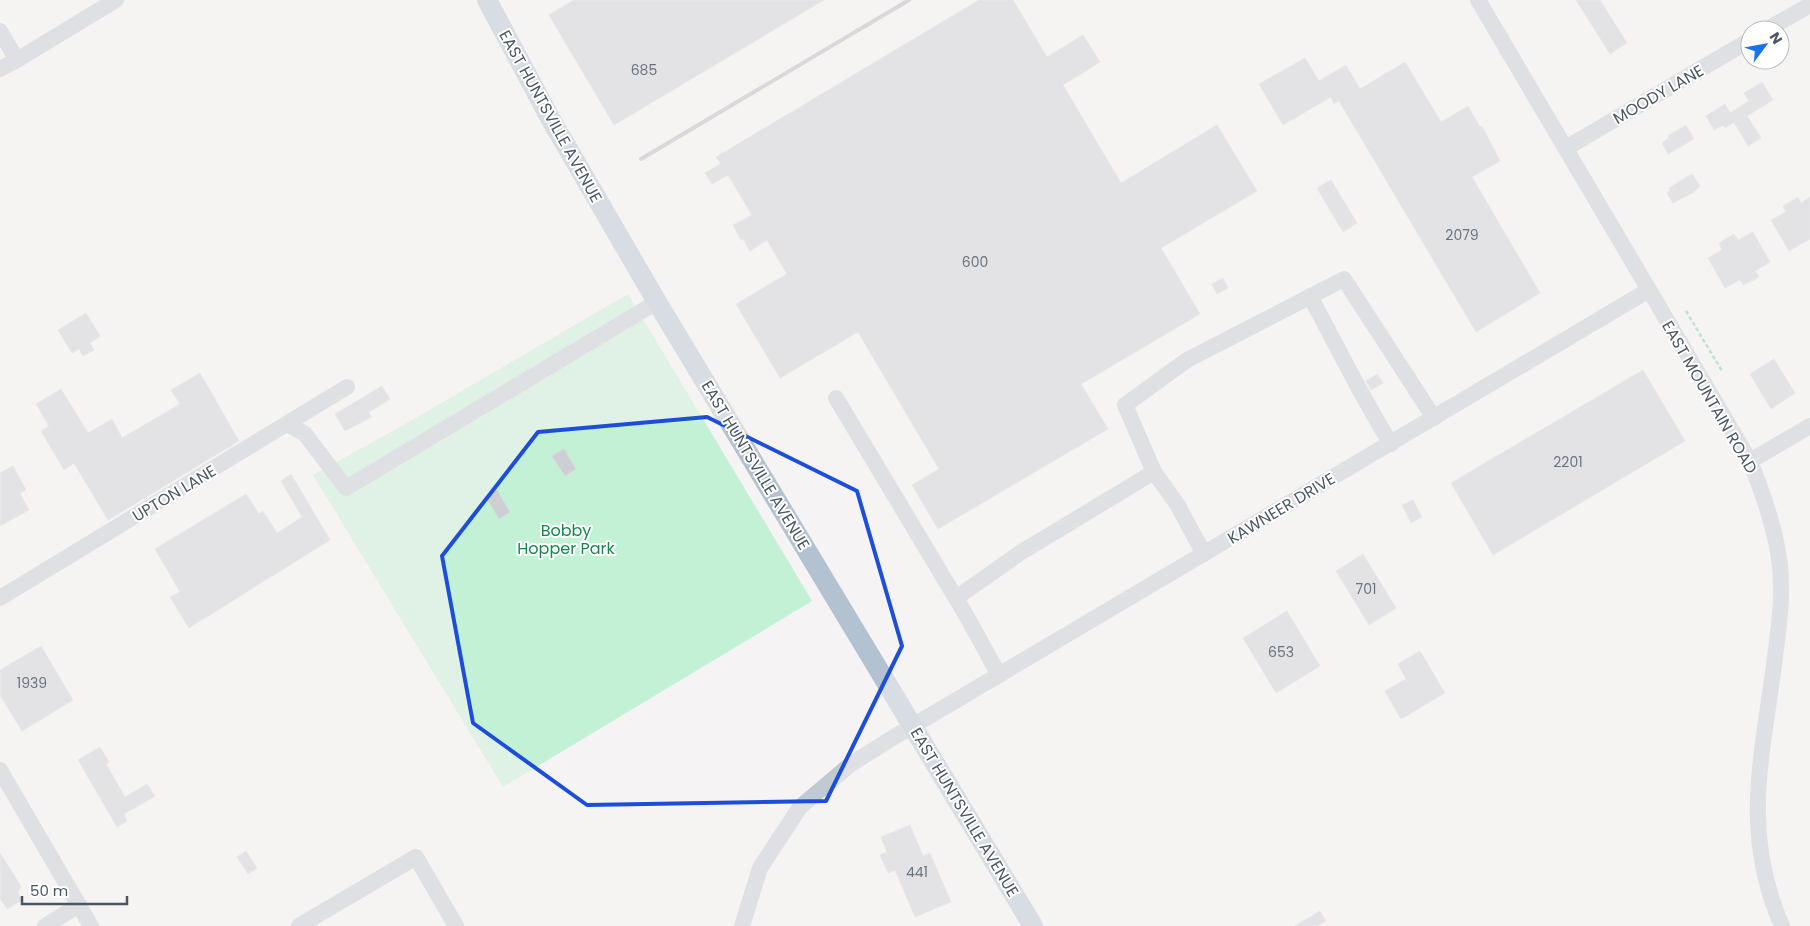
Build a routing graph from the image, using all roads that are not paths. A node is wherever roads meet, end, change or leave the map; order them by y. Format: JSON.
{"nodes":[{"id":1,"x":116,"y":0,"type":"edge"},
{"id":2,"x":487,"y":0,"type":"edge"},
{"id":3,"x":1478,"y":0,"type":"edge"},
{"id":4,"x":1810,"y":4,"type":"edge"},
{"id":5,"x":1783,"y":20,"type":"edge"},
{"id":6,"x":0,"y":32,"type":"edge"},
{"id":7,"x":1740,"y":46,"type":"edge"},
{"id":8,"x":17,"y":60,"type":"junction"},
{"id":9,"x":0,"y":69,"type":"edge"},
{"id":10,"x":1566,"y":148,"type":"junction"},
{"id":11,"x":1650,"y":290,"type":"junction"},
{"id":12,"x":1310,"y":296,"type":"junction"},
{"id":13,"x":657,"y":302,"type":"junction"},
{"id":14,"x":347,"y":387,"type":"dead end"},
{"id":15,"x":836,"y":398,"type":"dead end"},
{"id":16,"x":1434,"y":418,"type":"junction"},
{"id":17,"x":288,"y":424,"type":"junction"},
{"id":18,"x":1810,"y":426,"type":"edge"},
{"id":19,"x":1391,"y":444,"type":"junction"},
{"id":20,"x":1750,"y":461,"type":"junction"},
{"id":21,"x":1154,"y":472,"type":"junction"},
{"id":22,"x":1204,"y":554,"type":"junction"},
{"id":23,"x":0,"y":598,"type":"edge"},
{"id":24,"x":956,"y":598,"type":"junction"},
{"id":25,"x":1000,"y":675,"type":"junction"},
{"id":26,"x":914,"y":726,"type":"junction"},
{"id":27,"x":0,"y":770,"type":"edge"},
{"id":28,"x":79,"y":906,"type":"junction"},
{"id":29,"x":306,"y":924,"type":"edge"},
{"id":30,"x":45,"y":926,"type":"edge"},
{"id":31,"x":91,"y":926,"type":"edge"},
{"id":32,"x":456,"y":926,"type":"edge"},
{"id":33,"x":742,"y":926,"type":"edge"},
{"id":34,"x":1033,"y":926,"type":"edge"},
{"id":35,"x":1782,"y":926,"type":"edge"}],
"edges":[{"from":1,"to":8,"type":"street"},
{"from":2,"to":13,"type":"main road","name":"EAST HUNTSVILLE AVENUE"},
{"from":3,"to":10,"type":"street","name":"EAST MOUNTAIN ROAD"},
{"from":4,"to":5,"type":"street"},
{"from":6,"to":8,"type":"street"},
{"from":7,"to":10,"type":"street","name":"MOODY LANE"},
{"from":8,"to":9,"type":"street"},
{"from":10,"to":11,"type":"street","name":"EAST MOUNTAIN ROAD"},
{"from":11,"to":16,"type":"street","name":"KAWNEER DRIVE"},
{"from":11,"to":20,"type":"street","name":"EAST MOUNTAIN ROAD"},
{"from":12,"to":16,"type":"street"},
{"from":12,"to":19,"type":"street"},
{"from":12,"to":21,"type":"street"},
{"from":13,"to":17,"type":"street"},
{"from":13,"to":26,"type":"main road","name":"EAST HUNTSVILLE AVENUE"},
{"from":14,"to":17,"type":"street","name":"UPTON LANE"},
{"from":15,"to":24,"type":"street"},
{"from":16,"to":19,"type":"street","name":"KAWNEER DRIVE"},
{"from":17,"to":23,"type":"street","name":"UPTON LANE"},
{"from":18,"to":20,"type":"street"},
{"from":19,"to":22,"type":"street","name":"KAWNEER DRIVE"},
{"from":20,"to":35,"type":"street","name":"EAST MOUNTAIN ROAD"},
{"from":21,"to":22,"type":"street"},
{"from":21,"to":24,"type":"street"},
{"from":22,"to":25,"type":"street","name":"KAWNEER DRIVE"},
{"from":24,"to":25,"type":"street"},
{"from":25,"to":26,"type":"street","name":"KAWNEER DRIVE"},
{"from":26,"to":33,"type":"street","name":"KAWNEER DRIVE"},
{"from":26,"to":34,"type":"main road","name":"EAST HUNTSVILLE AVENUE"},
{"from":27,"to":28,"type":"street"},
{"from":28,"to":30,"type":"street"},
{"from":28,"to":31,"type":"street"},
{"from":29,"to":32,"type":"street"}]}
